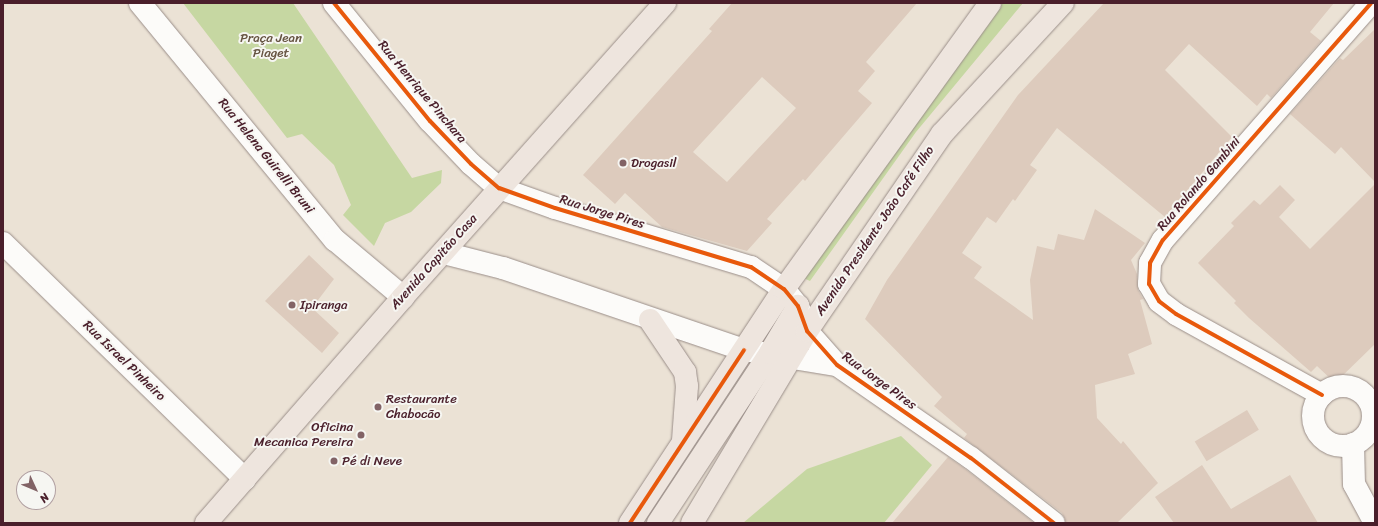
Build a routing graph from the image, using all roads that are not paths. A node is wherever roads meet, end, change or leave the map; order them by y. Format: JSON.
{"nodes":[{"id":1,"x":140,"y":3,"type":"edge"},
{"id":2,"x":334,"y":3,"type":"edge"},
{"id":3,"x":665,"y":3,"type":"edge"},
{"id":4,"x":990,"y":3,"type":"edge"},
{"id":5,"x":1063,"y":3,"type":"edge"},
{"id":6,"x":1371,"y":3,"type":"edge"},
{"id":7,"x":499,"y":188,"type":"junction"},
{"id":8,"x":3,"y":243,"type":"edge"},
{"id":9,"x":444,"y":253,"type":"junction"},
{"id":10,"x":784,"y":289,"type":"junction"},
{"id":11,"x":403,"y":297,"type":"junction"},
{"id":12,"x":798,"y":306,"type":"junction"},
{"id":13,"x":650,"y":320,"type":"junction"},
{"id":14,"x":807,"y":331,"type":"junction"},
{"id":15,"x":744,"y":350,"type":"junction"},
{"id":16,"x":770,"y":353,"type":"junction"},
{"id":17,"x":792,"y":358,"type":"junction"},
{"id":18,"x":837,"y":365,"type":"junction"},
{"id":19,"x":1370,"y":389,"type":"edge"},
{"id":20,"x":1322,"y":395,"type":"junction"},
{"id":21,"x":683,"y":444,"type":"junction"},
{"id":22,"x":1353,"y":444,"type":"junction"},
{"id":23,"x":245,"y":479,"type":"junction"},
{"id":24,"x":206,"y":523,"type":"edge"},
{"id":25,"x":630,"y":523,"type":"edge"},
{"id":26,"x":658,"y":523,"type":"edge"},
{"id":27,"x":692,"y":523,"type":"edge"},
{"id":28,"x":1054,"y":523,"type":"edge"},
{"id":29,"x":1375,"y":523,"type":"edge"}],
"edges":[{"from":1,"to":11,"type":"street","name":"Rua Helena Guirelli Bruni"},
{"from":2,"to":7,"type":"street","name":"Rua Henrique Pinchara"},
{"from":3,"to":7,"type":"main road","name":"Avenida Capitão Casa"},
{"from":4,"to":10,"type":"main road"},
{"from":5,"to":14,"type":"main road","name":"Avenida Presidente João Café Filho"},
{"from":6,"to":20,"type":"street","name":"Rua Rolando Gambini"},
{"from":7,"to":9,"type":"main road","name":"Avenida Capitão Casa"},
{"from":7,"to":10,"type":"street","name":"Rua Jorge Pires"},
{"from":8,"to":23,"type":"street","name":"Rua Israel Pinheiro"},
{"from":9,"to":11,"type":"main road","name":"Avenida Capitão Casa"},
{"from":9,"to":13,"type":"street","name":"Rua Jorge Pires"},
{"from":10,"to":12,"type":"street","name":"Rua Jorge Pires"},
{"from":10,"to":15,"type":"main road"},
{"from":11,"to":23,"type":"main road","name":"Avenida Capitão Casa"},
{"from":12,"to":14,"type":"street","name":"Rua Jorge Pires"},
{"from":12,"to":16,"type":"main road"},
{"from":13,"to":15,"type":"street","name":"Rua Jorge Pires"},
{"from":13,"to":21,"type":"main road"},
{"from":14,"to":17,"type":"main road","name":"Avenida Presidente João Café Filho"},
{"from":14,"to":18,"type":"street","name":"Rua Jorge Pires"},
{"from":15,"to":16,"type":"street","name":"Rua Jorge Pires"},
{"from":15,"to":21,"type":"main road"},
{"from":16,"to":17,"type":"street","name":"Rua Jorge Pires"},
{"from":16,"to":26,"type":"main road"},
{"from":17,"to":18,"type":"street","name":"Rua Jorge Pires"},
{"from":17,"to":27,"type":"main road","name":"Avenida Presidente João Café Filho"},
{"from":18,"to":28,"type":"street","name":"Rua Jorge Pires"},
{"from":19,"to":20,"type":"street"},
{"from":19,"to":22,"type":"street"},
{"from":20,"to":22,"type":"street"},
{"from":21,"to":25,"type":"main road"},
{"from":22,"to":29,"type":"street"},
{"from":23,"to":24,"type":"main road","name":"Avenida Capitão Casa"}]}
